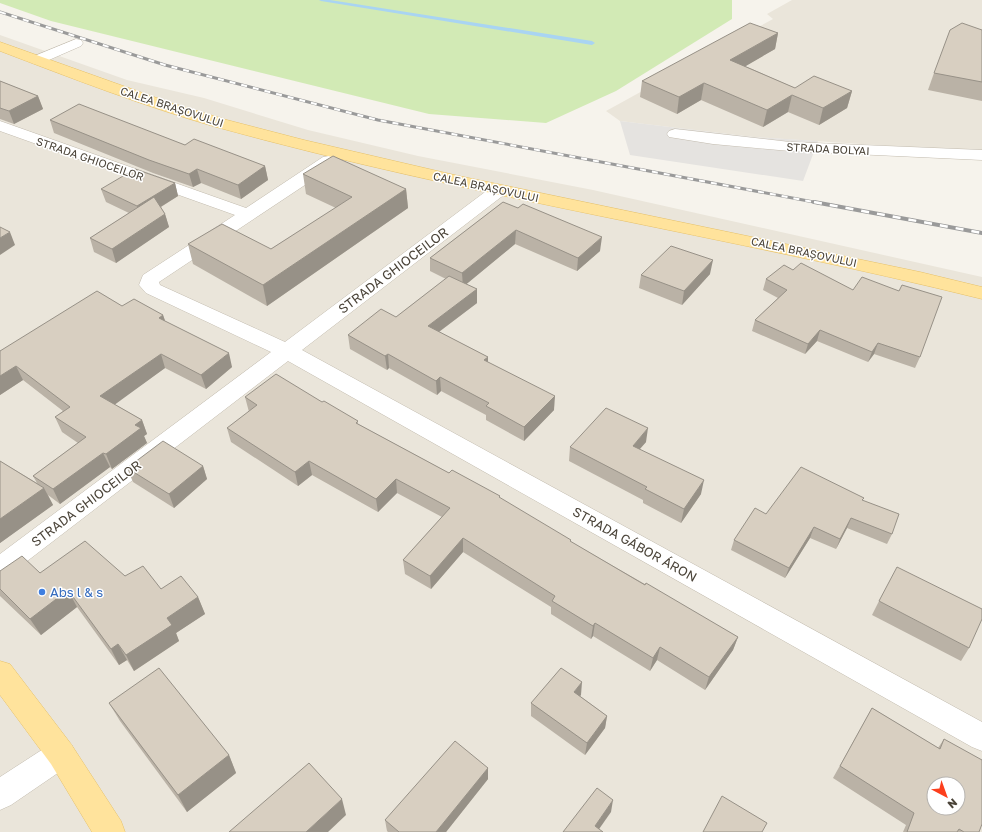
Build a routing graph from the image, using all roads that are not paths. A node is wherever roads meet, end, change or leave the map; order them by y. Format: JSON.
{"nodes":[{"id":1,"x":76,"y":43,"type":"dead end"},
{"id":2,"x":0,"y":46,"type":"edge"},
{"id":3,"x":38,"y":60,"type":"junction"},
{"id":4,"x":0,"y":126,"type":"edge"},
{"id":5,"x":675,"y":134,"type":"dead end"},
{"id":6,"x":341,"y":154,"type":"junction"},
{"id":7,"x":982,"y":155,"type":"edge"},
{"id":8,"x":499,"y":190,"type":"junction"},
{"id":9,"x":248,"y":214,"type":"junction"},
{"id":10,"x":982,"y":293,"type":"edge"},
{"id":11,"x":287,"y":351,"type":"junction"},
{"id":12,"x":0,"y":568,"type":"edge"},
{"id":13,"x":0,"y":673,"type":"edge"},
{"id":14,"x":982,"y":738,"type":"edge"},
{"id":15,"x":61,"y":754,"type":"junction"},
{"id":16,"x":0,"y":795,"type":"edge"},
{"id":17,"x":110,"y":832,"type":"edge"}],
"edges":[{"from":1,"to":3,"type":"street"},
{"from":2,"to":3,"type":"main road","name":"CALEA BRAȘOVULUI"},
{"from":3,"to":6,"type":"main road","name":"CALEA BRAȘOVULUI"},
{"from":4,"to":9,"type":"street","name":"STRADA GHIOCEILOR"},
{"from":5,"to":7,"type":"street","name":"STRADA BOLYAI"},
{"from":6,"to":8,"type":"main road","name":"CALEA BRAȘOVULUI"},
{"from":6,"to":9,"type":"street"},
{"from":8,"to":10,"type":"main road","name":"CALEA BRAȘOVULUI"},
{"from":8,"to":11,"type":"street","name":"STRADA GHIOCEILOR"},
{"from":9,"to":11,"type":"street"},
{"from":11,"to":12,"type":"street","name":"STRADA GHIOCEILOR"},
{"from":11,"to":14,"type":"street","name":"STRADA GÁBOR ÁRON"},
{"from":13,"to":15,"type":"main road"},
{"from":15,"to":16,"type":"street"},
{"from":15,"to":17,"type":"main road"}]}
